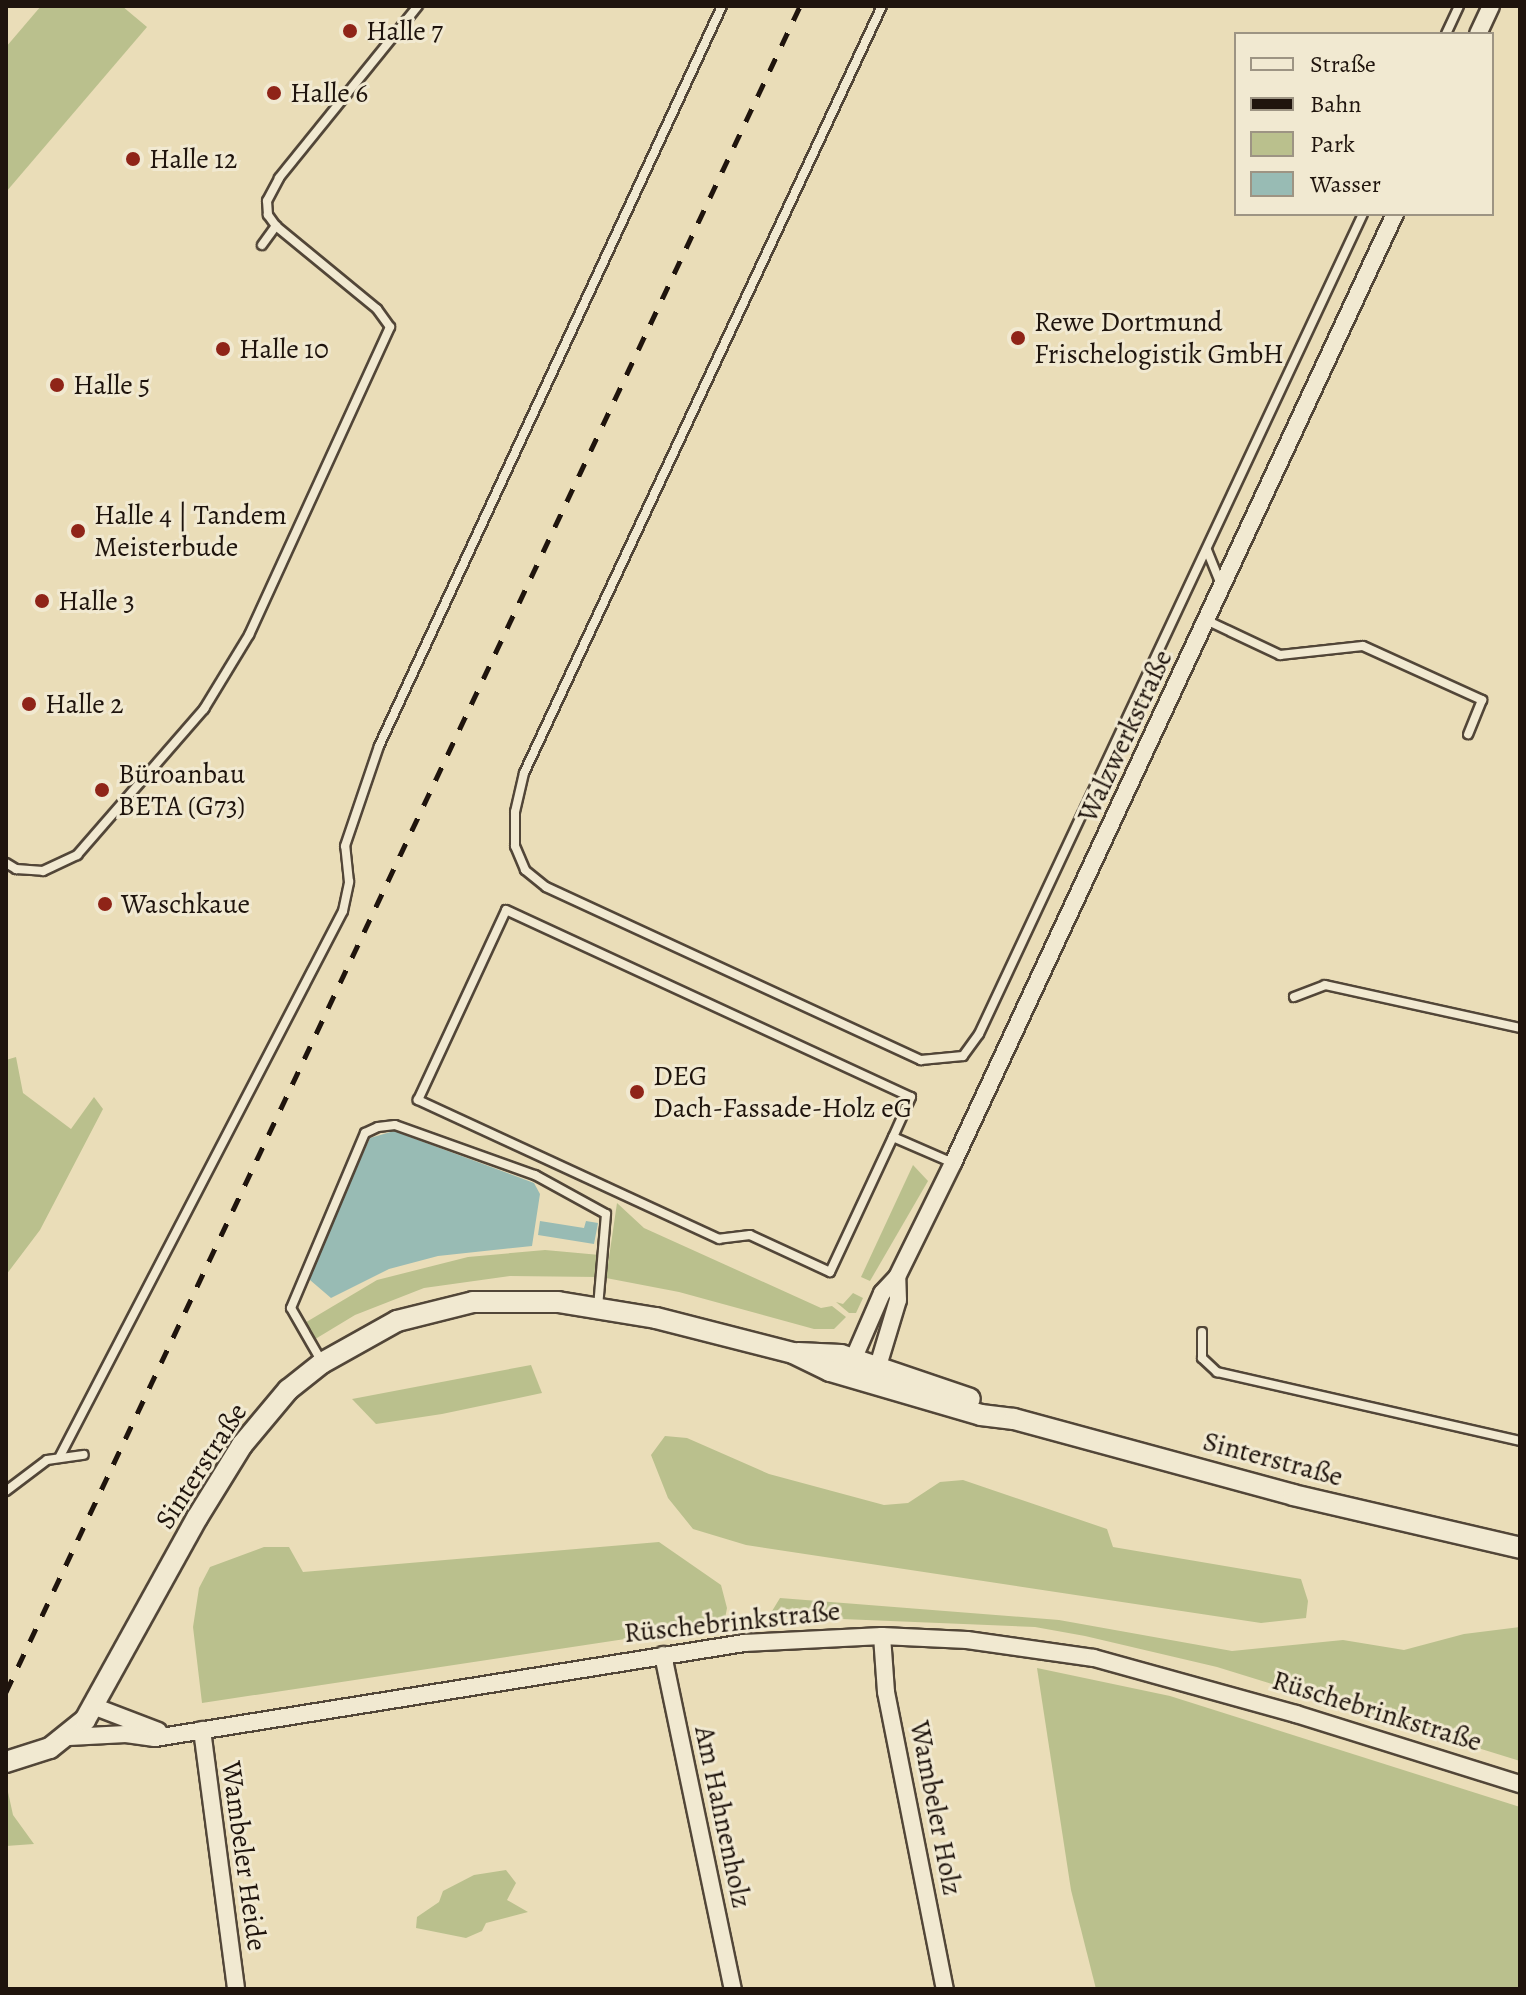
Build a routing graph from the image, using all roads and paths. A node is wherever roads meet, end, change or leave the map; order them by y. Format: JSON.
{"nodes":[{"id":1,"x":418,"y":6,"type":"edge"},
{"id":2,"x":722,"y":6,"type":"edge"},
{"id":3,"x":882,"y":6,"type":"edge"},
{"id":4,"x":1459,"y":6,"type":"edge"},
{"id":5,"x":1491,"y":6,"type":"edge"},
{"id":6,"x":1447,"y":32,"type":"edge"},
{"id":7,"x":1479,"y":32,"type":"edge"},
{"id":8,"x":1362,"y":216,"type":"edge"},
{"id":9,"x":1394,"y":216,"type":"edge"},
{"id":10,"x":276,"y":226,"type":"junction"},
{"id":11,"x":262,"y":245,"type":"dead end"},
{"id":12,"x":1207,"y":550,"type":"junction"},
{"id":13,"x":1223,"y":588,"type":"junction"},
{"id":14,"x":1208,"y":621,"type":"junction"},
{"id":15,"x":1468,"y":734,"type":"dead end"},
{"id":16,"x":6,"y":863,"type":"edge"},
{"id":17,"x":1294,"y":997,"type":"dead end"},
{"id":18,"x":1520,"y":1028,"type":"edge"},
{"id":19,"x":893,"y":1137,"type":"junction"},
{"id":20,"x":953,"y":1163,"type":"junction"},
{"id":21,"x":897,"y":1277,"type":"junction"},
{"id":22,"x":598,"y":1309,"type":"junction"},
{"id":23,"x":1202,"y":1332,"type":"dead end"},
{"id":24,"x":322,"y":1363,"type":"junction"},
{"id":25,"x":850,"y":1367,"type":"junction"},
{"id":26,"x":876,"y":1374,"type":"junction"},
{"id":27,"x":1520,"y":1441,"type":"edge"},
{"id":28,"x":84,"y":1455,"type":"dead end"},
{"id":29,"x":60,"y":1456,"type":"junction"},
{"id":30,"x":6,"y":1491,"type":"edge"},
{"id":31,"x":1520,"y":1548,"type":"edge"},
{"id":32,"x":882,"y":1636,"type":"junction"},
{"id":33,"x":663,"y":1655,"type":"junction"},
{"id":34,"x":93,"y":1706,"type":"junction"},
{"id":35,"x":202,"y":1730,"type":"junction"},
{"id":36,"x":176,"y":1734,"type":"junction"},
{"id":37,"x":69,"y":1737,"type":"junction"},
{"id":38,"x":6,"y":1762,"type":"edge"},
{"id":39,"x":1520,"y":1784,"type":"edge"},
{"id":40,"x":236,"y":1989,"type":"edge"},
{"id":41,"x":733,"y":1989,"type":"edge"},
{"id":42,"x":945,"y":1989,"type":"edge"}],
"edges":[{"from":1,"to":10,"type":"lane"},
{"from":2,"to":29,"type":"lane"},
{"from":3,"to":12,"type":"lane"},
{"from":4,"to":6,"type":"lane"},
{"from":5,"to":7,"type":"street"},
{"from":8,"to":12,"type":"lane"},
{"from":9,"to":13,"type":"street","name":"Walzwerkstraße"},
{"from":10,"to":11,"type":"lane"},
{"from":10,"to":16,"type":"lane"},
{"from":12,"to":13,"type":"lane"},
{"from":13,"to":14,"type":"street","name":"Walzwerkstraße"},
{"from":14,"to":15,"type":"lane"},
{"from":14,"to":20,"type":"street","name":"Walzwerkstraße"},
{"from":17,"to":18,"type":"lane"},
{"from":19,"to":19,"type":"lane"},
{"from":19,"to":20,"type":"lane"},
{"from":20,"to":21,"type":"street","name":"Walzwerkstraße"},
{"from":21,"to":25,"type":"street","name":"Walzwerkstraße"},
{"from":21,"to":26,"type":"street","name":"Walzwerkstraße"},
{"from":22,"to":24,"type":"street","name":"Sinterstraße"},
{"from":22,"to":24,"type":"lane"},
{"from":22,"to":25,"type":"street","name":"Sinterstraße"},
{"from":23,"to":27,"type":"lane"},
{"from":24,"to":34,"type":"street","name":"Sinterstraße"},
{"from":25,"to":26,"type":"street","name":"Sinterstraße"},
{"from":26,"to":31,"type":"street","name":"Sinterstraße"},
{"from":28,"to":29,"type":"lane"},
{"from":29,"to":30,"type":"lane"},
{"from":32,"to":33,"type":"street","name":"Rüschebrinkstraße"},
{"from":32,"to":39,"type":"street","name":"Rüschebrinkstraße"},
{"from":32,"to":42,"type":"street","name":"Wambeler Holz"},
{"from":33,"to":35,"type":"street","name":"Rüschebrinkstraße"},
{"from":33,"to":41,"type":"street","name":"Am Hahnenholz"},
{"from":34,"to":36,"type":"street","name":"Rüschebrinkstraße"},
{"from":34,"to":37,"type":"street","name":"Rüschebrinkstraße"},
{"from":35,"to":36,"type":"street","name":"Rüschebrinkstraße"},
{"from":35,"to":40,"type":"street","name":"Wambeler Heide"},
{"from":36,"to":37,"type":"street","name":"Rüschebrinkstraße"},
{"from":37,"to":38,"type":"street","name":"Rüschebrinkstraße"}]}
